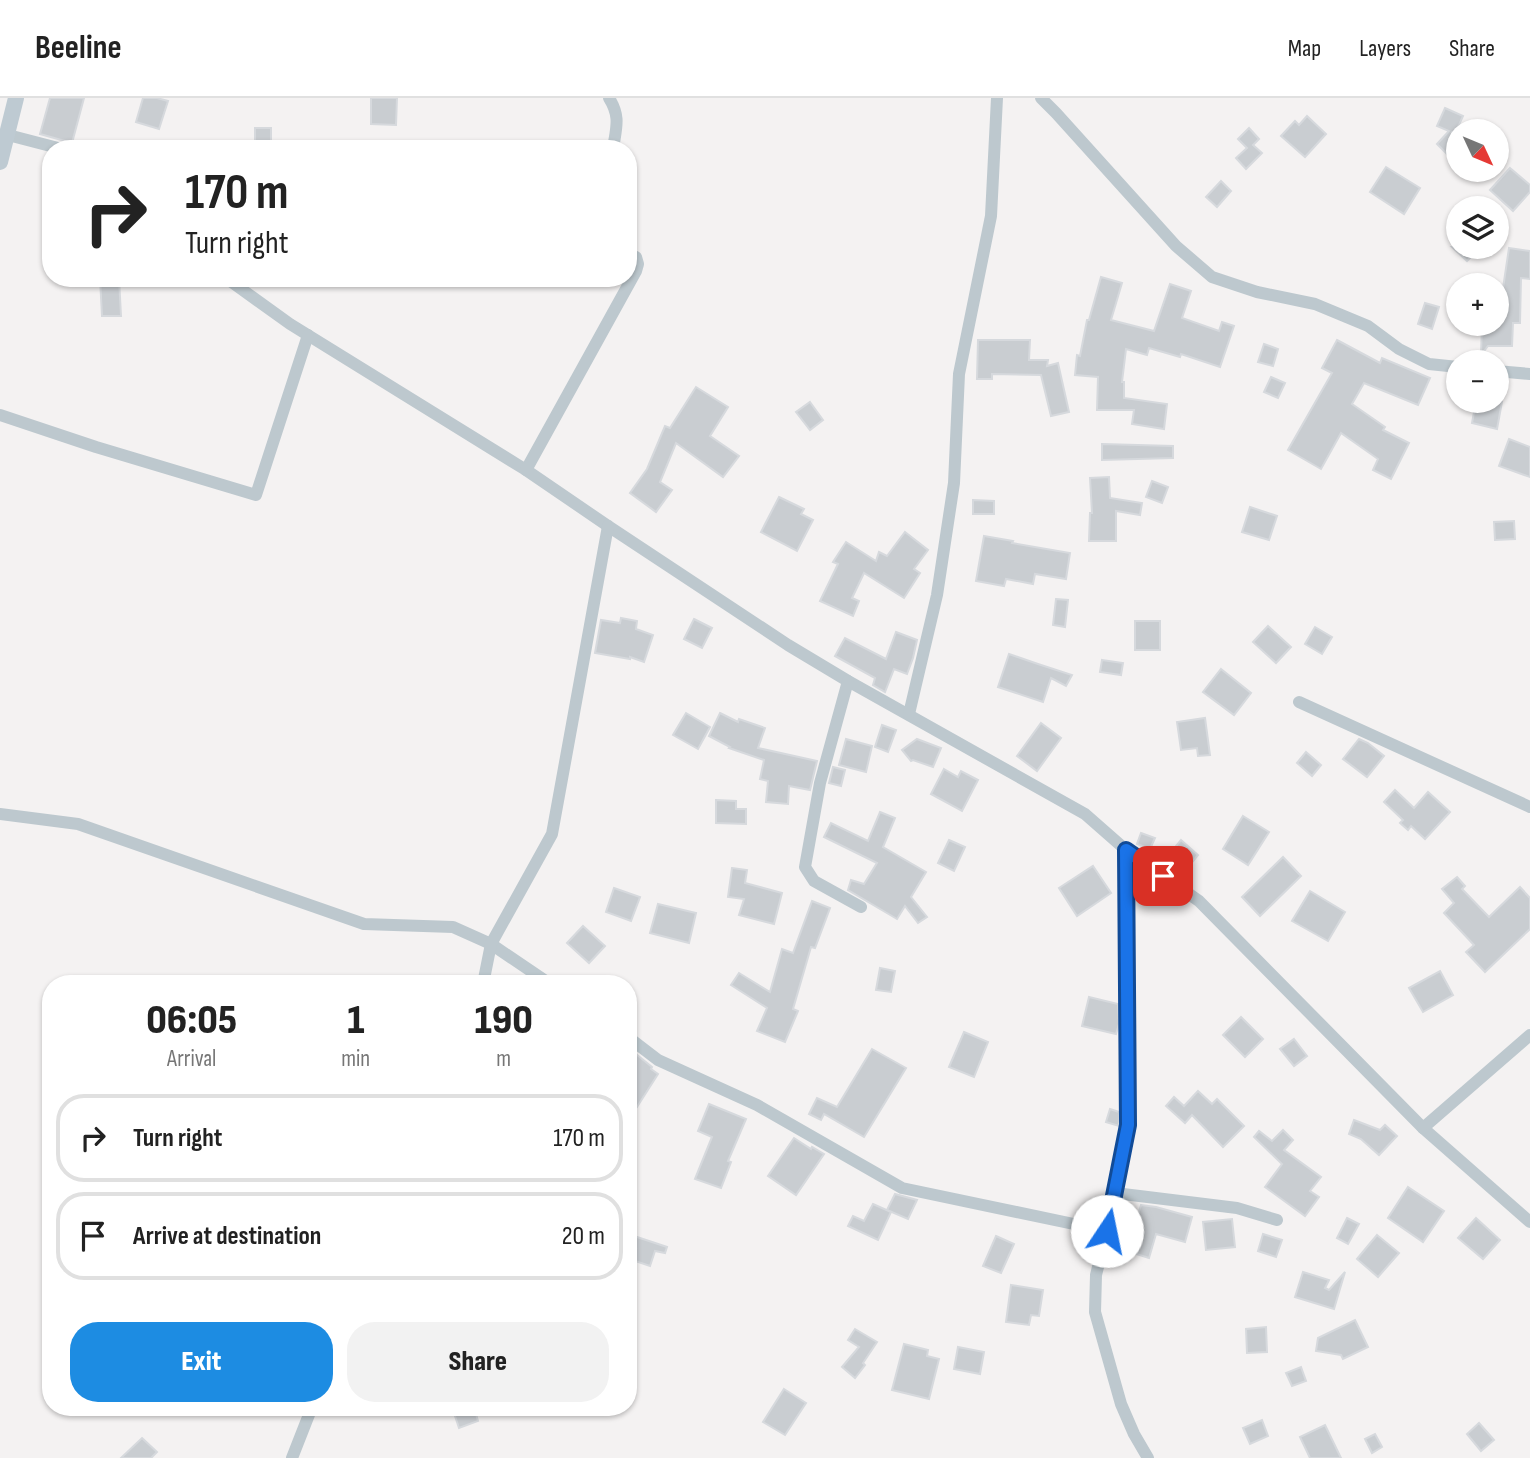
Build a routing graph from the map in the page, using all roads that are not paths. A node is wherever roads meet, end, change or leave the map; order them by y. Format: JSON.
{"nodes":[{"id":1,"x":16,"y":98,"type":"edge"},
{"id":2,"x":609,"y":98,"type":"edge"},
{"id":3,"x":997,"y":98,"type":"edge"},
{"id":4,"x":1041,"y":98,"type":"edge"},
{"id":5,"x":8,"y":135,"type":"junction"},
{"id":6,"x":614,"y":140,"type":"edge"},
{"id":7,"x":42,"y":144,"type":"edge"},
{"id":8,"x":0,"y":162,"type":"edge"},
{"id":9,"x":238,"y":287,"type":"edge"},
{"id":10,"x":627,"y":287,"type":"edge"},
{"id":11,"x":309,"y":335,"type":"junction"},
{"id":12,"x":1446,"y":366,"type":"edge"},
{"id":13,"x":1509,"y":372,"type":"edge"},
{"id":14,"x":1530,"y":374,"type":"edge"},
{"id":15,"x":0,"y":415,"type":"edge"},
{"id":16,"x":526,"y":470,"type":"junction"},
{"id":17,"x":608,"y":526,"type":"junction"},
{"id":18,"x":848,"y":681,"type":"junction"},
{"id":19,"x":1299,"y":702,"type":"dead end"},
{"id":20,"x":909,"y":713,"type":"junction"},
{"id":21,"x":1530,"y":807,"type":"edge"},
{"id":22,"x":0,"y":814,"type":"edge"},
{"id":23,"x":1126,"y":850,"type":"junction"},
{"id":24,"x":861,"y":907,"type":"dead end"},
{"id":25,"x":491,"y":944,"type":"junction"},
{"id":26,"x":485,"y":975,"type":"edge"},
{"id":27,"x":537,"y":975,"type":"edge"},
{"id":28,"x":1530,"y":1035,"type":"edge"},
{"id":29,"x":637,"y":1044,"type":"edge"},
{"id":30,"x":1423,"y":1128,"type":"junction"},
{"id":31,"x":1115,"y":1193,"type":"junction"},
{"id":32,"x":1277,"y":1220,"type":"dead end"},
{"id":33,"x":1530,"y":1222,"type":"edge"},
{"id":34,"x":1107,"y":1231,"type":"junction"},
{"id":35,"x":308,"y":1416,"type":"edge"},
{"id":36,"x":292,"y":1458,"type":"edge"},
{"id":37,"x":1148,"y":1458,"type":"edge"}],
"edges":[{"from":1,"to":5,"type":"main road"},
{"from":2,"to":6,"type":"street"},
{"from":3,"to":20,"type":"street"},
{"from":4,"to":12,"type":"street"},
{"from":5,"to":7,"type":"street"},
{"from":5,"to":8,"type":"main road"},
{"from":9,"to":11,"type":"street"},
{"from":10,"to":16,"type":"street"},
{"from":11,"to":15,"type":"street"},
{"from":11,"to":16,"type":"street"},
{"from":13,"to":14,"type":"street"},
{"from":16,"to":17,"type":"street"},
{"from":17,"to":18,"type":"street"},
{"from":17,"to":25,"type":"street"},
{"from":18,"to":20,"type":"street"},
{"from":18,"to":24,"type":"street"},
{"from":19,"to":21,"type":"street"},
{"from":20,"to":23,"type":"street"},
{"from":22,"to":25,"type":"street"},
{"from":23,"to":30,"type":"street"},
{"from":23,"to":31,"type":"street"},
{"from":25,"to":26,"type":"street"},
{"from":25,"to":27,"type":"street"},
{"from":28,"to":30,"type":"street"},
{"from":29,"to":34,"type":"street"},
{"from":30,"to":33,"type":"street"},
{"from":31,"to":32,"type":"street"},
{"from":31,"to":34,"type":"street"},
{"from":34,"to":37,"type":"street"},
{"from":35,"to":36,"type":"street"}]}
